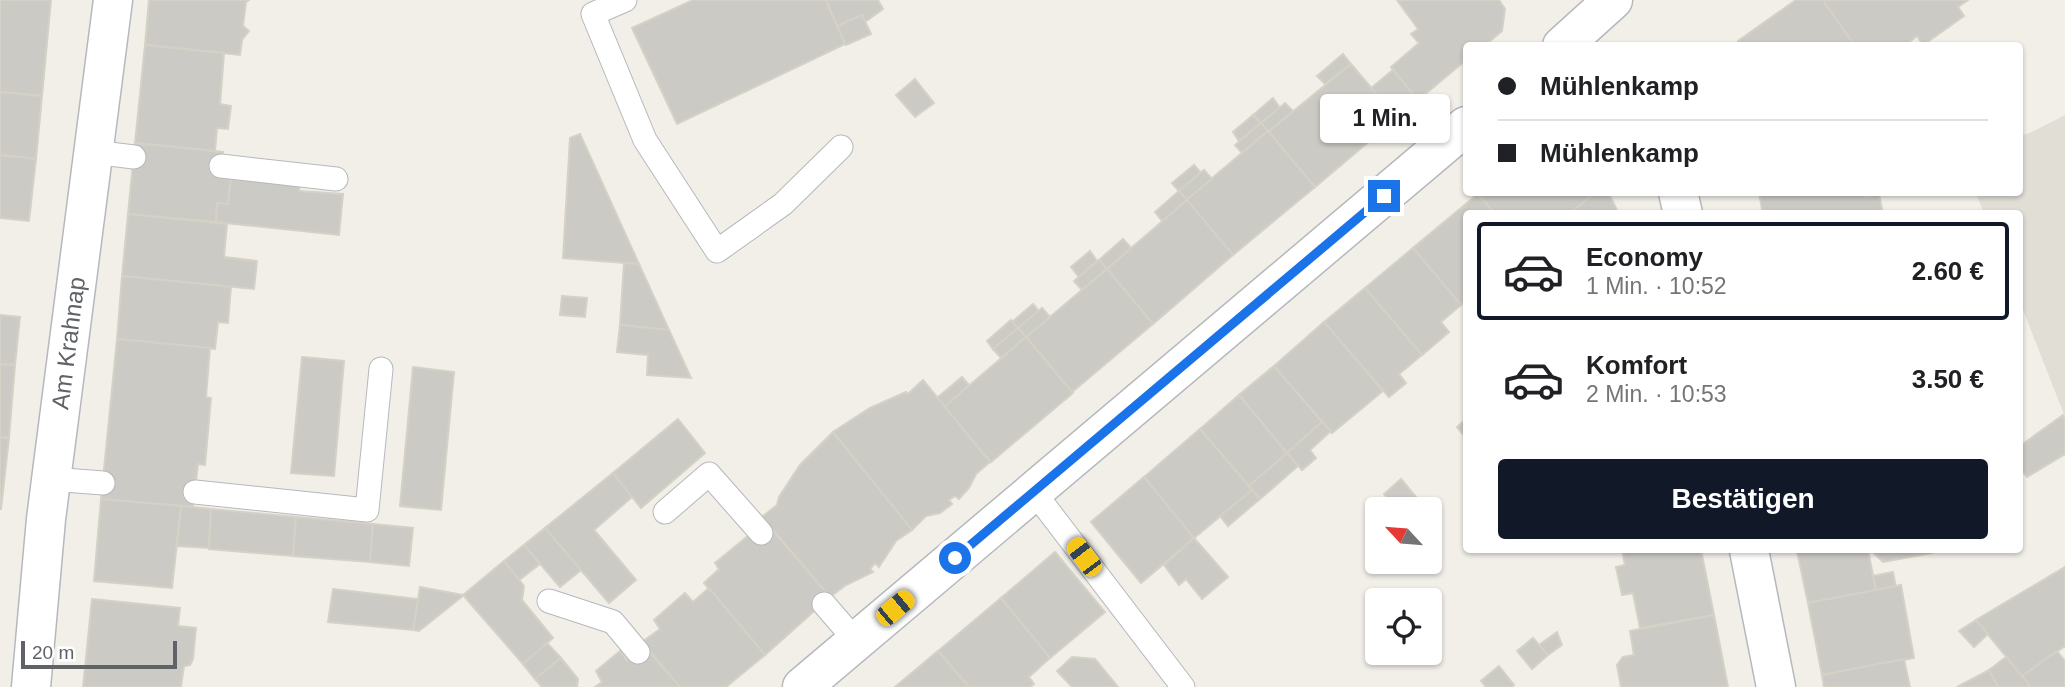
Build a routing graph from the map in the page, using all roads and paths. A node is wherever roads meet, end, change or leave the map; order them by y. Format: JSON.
{"nodes":[{"id":1,"x":113,"y":0,"type":"edge"},
{"id":2,"x":625,"y":0,"type":"edge"},
{"id":3,"x":1613,"y":0,"type":"edge"},
{"id":4,"x":1576,"y":30,"type":"edge"},
{"id":5,"x":1463,"y":129,"type":"edge"},
{"id":6,"x":841,"y":147,"type":"dead end"},
{"id":7,"x":93,"y":152,"type":"junction"},
{"id":8,"x":134,"y":157,"type":"dead end"},
{"id":9,"x":221,"y":166,"type":"dead end"},
{"id":10,"x":336,"y":179,"type":"dead end"},
{"id":11,"x":381,"y":369,"type":"dead end"},
{"id":12,"x":51,"y":479,"type":"junction"},
{"id":13,"x":103,"y":483,"type":"dead end"},
{"id":14,"x":195,"y":492,"type":"dead end"},
{"id":15,"x":1034,"y":492,"type":"junction"},
{"id":16,"x":665,"y":512,"type":"dead end"},
{"id":17,"x":761,"y":533,"type":"dead end"},
{"id":18,"x":1750,"y":553,"type":"edge"},
{"id":19,"x":549,"y":601,"type":"dead end"},
{"id":20,"x":824,"y":604,"type":"dead end"},
{"id":21,"x":856,"y":641,"type":"junction"},
{"id":22,"x":638,"y":652,"type":"dead end"},
{"id":23,"x":31,"y":687,"type":"edge"},
{"id":24,"x":802,"y":687,"type":"edge"},
{"id":25,"x":1184,"y":687,"type":"edge"},
{"id":26,"x":1776,"y":687,"type":"edge"}],
"edges":[{"from":1,"to":7,"type":"street","name":"Am Krahnap"},
{"from":2,"to":6,"type":"lane"},
{"from":3,"to":4,"type":"street"},
{"from":5,"to":15,"type":"street"},
{"from":7,"to":8,"type":"lane"},
{"from":7,"to":12,"type":"street","name":"Am Krahnap"},
{"from":9,"to":10,"type":"lane"},
{"from":11,"to":14,"type":"lane"},
{"from":12,"to":13,"type":"lane"},
{"from":12,"to":23,"type":"street","name":"Am Krahnap"},
{"from":15,"to":21,"type":"street"},
{"from":15,"to":25,"type":"lane"},
{"from":16,"to":17,"type":"lane"},
{"from":18,"to":26,"type":"street"},
{"from":19,"to":22,"type":"lane"},
{"from":20,"to":21,"type":"lane"},
{"from":21,"to":24,"type":"street"}]}
